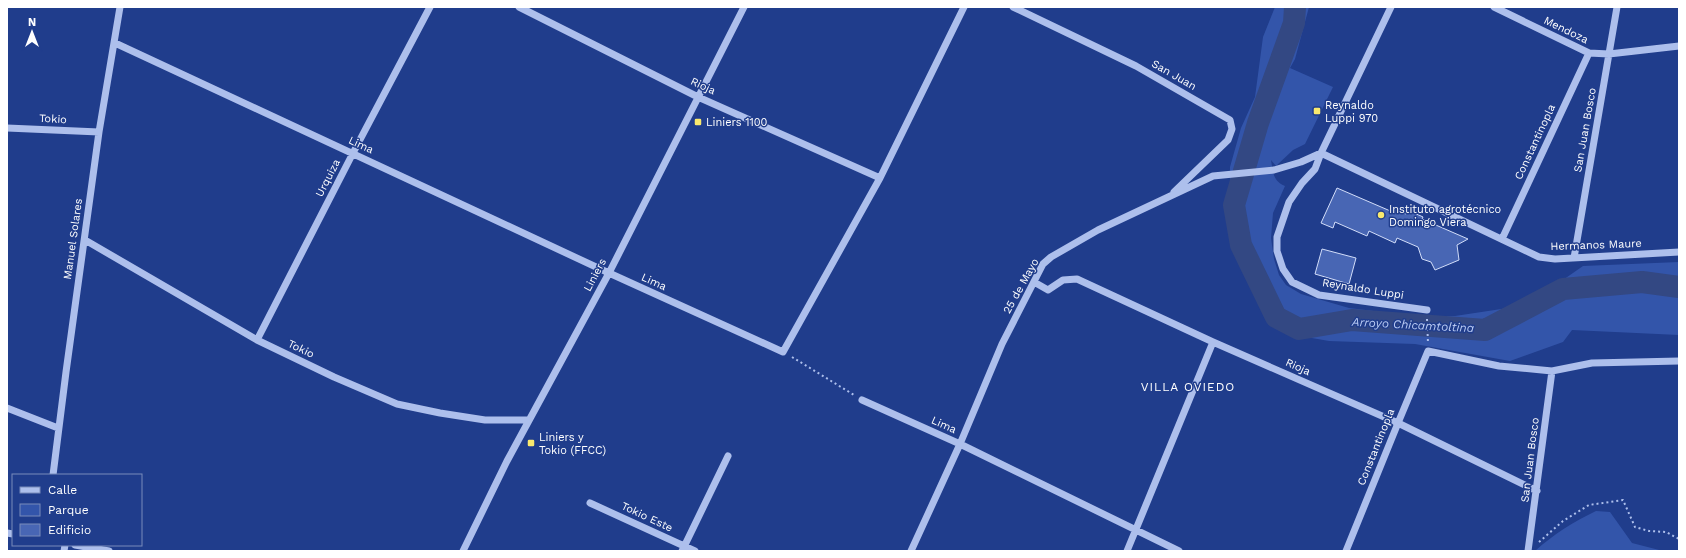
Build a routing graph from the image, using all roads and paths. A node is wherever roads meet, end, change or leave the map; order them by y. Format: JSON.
{"nodes":[{"id":1,"x":120,"y":7,"type":"edge"},
{"id":2,"x":430,"y":7,"type":"edge"},
{"id":3,"x":519,"y":7,"type":"edge"},
{"id":4,"x":744,"y":7,"type":"edge"},
{"id":5,"x":964,"y":7,"type":"edge"},
{"id":6,"x":1013,"y":7,"type":"edge"},
{"id":7,"x":1391,"y":7,"type":"edge"},
{"id":8,"x":1494,"y":7,"type":"edge"},
{"id":9,"x":1617,"y":7,"type":"edge"},
{"id":10,"x":115,"y":43,"type":"junction"},
{"id":11,"x":1679,"y":46,"type":"edge"},
{"id":12,"x":1589,"y":53,"type":"junction"},
{"id":13,"x":1609,"y":54,"type":"junction"},
{"id":14,"x":698,"y":97,"type":"junction"},
{"id":15,"x":7,"y":128,"type":"edge"},
{"id":16,"x":99,"y":132,"type":"junction"},
{"id":17,"x":353,"y":153,"type":"junction"},
{"id":18,"x":1321,"y":153,"type":"junction"},
{"id":19,"x":880,"y":178,"type":"junction"},
{"id":20,"x":1169,"y":196,"type":"junction"},
{"id":21,"x":1502,"y":239,"type":"junction"},
{"id":22,"x":85,"y":240,"type":"junction"},
{"id":23,"x":1679,"y":252,"type":"edge"},
{"id":24,"x":1574,"y":258,"type":"junction"},
{"id":25,"x":609,"y":273,"type":"junction"},
{"id":26,"x":1034,"y":282,"type":"junction"},
{"id":27,"x":1427,"y":310,"type":"joint"},
{"id":28,"x":258,"y":340,"type":"junction"},
{"id":29,"x":1213,"y":342,"type":"junction"},
{"id":30,"x":1428,"y":351,"type":"junction"},
{"id":31,"x":783,"y":352,"type":"junction"},
{"id":32,"x":1679,"y":362,"type":"edge"},
{"id":33,"x":1552,"y":371,"type":"junction"},
{"id":34,"x":862,"y":400,"type":"joint"},
{"id":35,"x":7,"y":408,"type":"edge"},
{"id":36,"x":529,"y":420,"type":"junction"},
{"id":37,"x":1398,"y":423,"type":"junction"},
{"id":38,"x":58,"y":428,"type":"junction"},
{"id":39,"x":960,"y":444,"type":"junction"},
{"id":40,"x":728,"y":456,"type":"dead end"},
{"id":41,"x":53,"y":474,"type":"edge"},
{"id":42,"x":1537,"y":492,"type":"junction"},
{"id":43,"x":590,"y":503,"type":"dead end"},
{"id":44,"x":1135,"y":530,"type":"junction"},
{"id":45,"x":1679,"y":539,"type":"edge"},
{"id":46,"x":81,"y":546,"type":"edge"},
{"id":47,"x":683,"y":548,"type":"edge"},
{"id":48,"x":1529,"y":548,"type":"edge"},
{"id":49,"x":109,"y":551,"type":"edge"},
{"id":50,"x":463,"y":551,"type":"edge"},
{"id":51,"x":695,"y":551,"type":"edge"},
{"id":52,"x":911,"y":551,"type":"edge"},
{"id":53,"x":1127,"y":551,"type":"edge"},
{"id":54,"x":1180,"y":551,"type":"edge"},
{"id":55,"x":1346,"y":551,"type":"edge"}],
"edges":[{"from":1,"to":10,"type":"street","name":"Manuel Solares"},
{"from":2,"to":17,"type":"street","name":"Urquiza"},
{"from":3,"to":14,"type":"street","name":"Rioja"},
{"from":4,"to":14,"type":"street","name":"Liniers"},
{"from":5,"to":19,"type":"street"},
{"from":6,"to":20,"type":"street","name":"San Juan"},
{"from":7,"to":18,"type":"street","name":"Reynaldo Luppi"},
{"from":8,"to":12,"type":"street","name":"Mendoza"},
{"from":9,"to":13,"type":"street","name":"San Juan Bosco"},
{"from":10,"to":16,"type":"street","name":"Manuel Solares"},
{"from":10,"to":17,"type":"street","name":"Lima"},
{"from":11,"to":13,"type":"street","name":"Mendoza"},
{"from":12,"to":13,"type":"street","name":"Mendoza"},
{"from":12,"to":21,"type":"street","name":"Constantinopla"},
{"from":13,"to":24,"type":"street","name":"San Juan Bosco"},
{"from":14,"to":19,"type":"street","name":"Rioja"},
{"from":14,"to":25,"type":"street","name":"Liniers"},
{"from":15,"to":16,"type":"street","name":"Tokio"},
{"from":16,"to":22,"type":"street","name":"Manuel Solares"},
{"from":17,"to":25,"type":"street","name":"Lima"},
{"from":17,"to":28,"type":"street","name":"Urquiza"},
{"from":18,"to":20,"type":"street","name":"25 de Mayo"},
{"from":18,"to":21,"type":"street","name":"Hermanos Maure"},
{"from":18,"to":27,"type":"street","name":"Reynaldo Luppi"},
{"from":19,"to":31,"type":"street"},
{"from":20,"to":26,"type":"street","name":"25 de Mayo"},
{"from":21,"to":24,"type":"street","name":"Hermanos Maure"},
{"from":22,"to":28,"type":"street","name":"Tokio"},
{"from":22,"to":38,"type":"street","name":"Manuel Solares"},
{"from":23,"to":24,"type":"street","name":"Hermanos Maure"},
{"from":25,"to":31,"type":"street","name":"Lima"},
{"from":25,"to":36,"type":"street","name":"Liniers"},
{"from":26,"to":29,"type":"street","name":"Rioja"},
{"from":26,"to":39,"type":"street","name":"25 de Mayo"},
{"from":27,"to":30,"type":"path"},
{"from":28,"to":36,"type":"street","name":"Tokio"},
{"from":29,"to":37,"type":"street","name":"Rioja"},
{"from":29,"to":44,"type":"street"},
{"from":30,"to":33,"type":"street"},
{"from":30,"to":37,"type":"street","name":"Constantinopla"},
{"from":31,"to":34,"type":"path"},
{"from":32,"to":33,"type":"street"},
{"from":33,"to":42,"type":"street","name":"San Juan Bosco"},
{"from":34,"to":39,"type":"street","name":"Lima"},
{"from":35,"to":38,"type":"street"},
{"from":36,"to":50,"type":"street","name":"Liniers"},
{"from":37,"to":42,"type":"street","name":"Rioja"},
{"from":37,"to":55,"type":"street","name":"Constantinopla"},
{"from":38,"to":41,"type":"street","name":"Manuel Solares"},
{"from":39,"to":44,"type":"street","name":"Lima"},
{"from":39,"to":52,"type":"street","name":"25 de Mayo"},
{"from":40,"to":47,"type":"street"},
{"from":42,"to":48,"type":"street","name":"San Juan Bosco"},
{"from":43,"to":47,"type":"street","name":"Tokio Este"},
{"from":44,"to":53,"type":"street"},
{"from":44,"to":54,"type":"street","name":"Lima"},
{"from":45,"to":48,"type":"path"},
{"from":46,"to":49,"type":"street"},
{"from":47,"to":51,"type":"street","name":"Tokio Este"}]}
